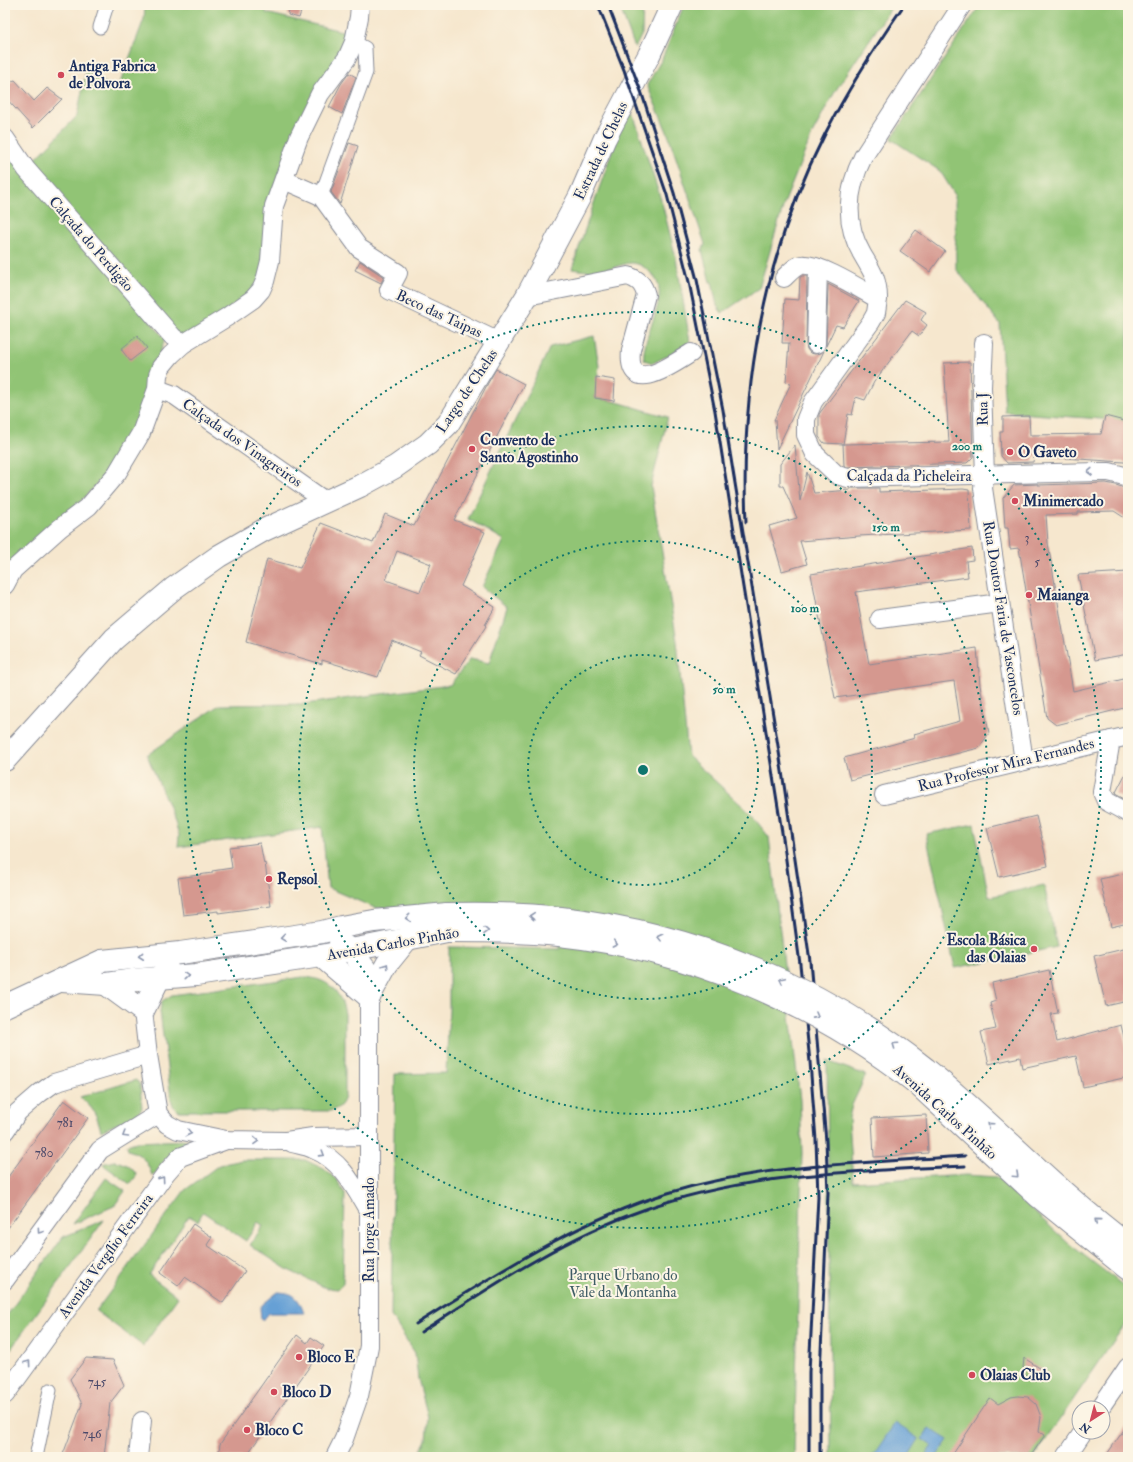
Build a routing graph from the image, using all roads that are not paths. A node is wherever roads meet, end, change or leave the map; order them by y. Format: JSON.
{"nodes":[{"id":1,"x":107,"y":5,"type":"edge"},
{"id":2,"x":360,"y":5,"type":"edge"},
{"id":3,"x":672,"y":5,"type":"edge"},
{"id":4,"x":962,"y":5,"type":"edge"},
{"id":5,"x":100,"y":27,"type":"dead end"},
{"id":6,"x":354,"y":42,"type":"junction"},
{"id":7,"x":5,"y":138,"type":"edge"},
{"id":8,"x":284,"y":180,"type":"junction"},
{"id":9,"x":321,"y":196,"type":"junction"},
{"id":10,"x":818,"y":268,"type":"junction"},
{"id":11,"x":784,"y":278,"type":"dead end"},
{"id":12,"x":528,"y":296,"type":"junction"},
{"id":13,"x":878,"y":299,"type":"junction"},
{"id":14,"x":499,"y":342,"type":"junction"},
{"id":15,"x":984,"y":343,"type":"dead end"},
{"id":16,"x":183,"y":344,"type":"junction"},
{"id":17,"x":816,"y":344,"type":"dead end"},
{"id":18,"x":691,"y":353,"type":"dead end"},
{"id":19,"x":157,"y":390,"type":"junction"},
{"id":20,"x":984,"y":476,"type":"junction"},
{"id":21,"x":1128,"y":477,"type":"edge"},
{"id":22,"x":325,"y":501,"type":"junction"},
{"id":23,"x":5,"y":585,"type":"edge"},
{"id":24,"x":1000,"y":603,"type":"junction"},
{"id":25,"x":880,"y":620,"type":"dead end"},
{"id":26,"x":1128,"y":736,"type":"edge"},
{"id":27,"x":1110,"y":740,"type":"junction"},
{"id":28,"x":5,"y":760,"type":"edge"},
{"id":29,"x":1024,"y":761,"type":"junction"},
{"id":30,"x":884,"y":795,"type":"dead end"},
{"id":31,"x":1128,"y":813,"type":"edge"},
{"id":32,"x":447,"y":923,"type":"junction"},
{"id":33,"x":322,"y":932,"type":"junction"},
{"id":34,"x":408,"y":938,"type":"junction"},
{"id":35,"x":351,"y":950,"type":"junction"},
{"id":36,"x":180,"y":953,"type":"junction"},
{"id":37,"x":321,"y":956,"type":"junction"},
{"id":38,"x":159,"y":978,"type":"junction"},
{"id":39,"x":58,"y":981,"type":"junction"},
{"id":40,"x":106,"y":984,"type":"junction"},
{"id":41,"x":369,"y":997,"type":"junction"},
{"id":42,"x":5,"y":1006,"type":"edge"},
{"id":43,"x":143,"y":1011,"type":"junction"},
{"id":44,"x":148,"y":1055,"type":"junction"},
{"id":45,"x":921,"y":1075,"type":"junction"},
{"id":46,"x":158,"y":1114,"type":"junction"},
{"id":47,"x":5,"y":1131,"type":"edge"},
{"id":48,"x":368,"y":1136,"type":"junction"},
{"id":49,"x":226,"y":1140,"type":"junction"},
{"id":50,"x":286,"y":1141,"type":"junction"},
{"id":51,"x":370,"y":1213,"type":"junction"},
{"id":52,"x":1128,"y":1245,"type":"edge"},
{"id":53,"x":1128,"y":1269,"type":"edge"},
{"id":54,"x":5,"y":1280,"type":"edge"},
{"id":55,"x":1128,"y":1367,"type":"edge"},
{"id":56,"x":50,"y":1390,"type":"dead end"},
{"id":57,"x":5,"y":1395,"type":"edge"},
{"id":58,"x":1105,"y":1400,"type":"edge"},
{"id":59,"x":142,"y":1421,"type":"dead end"},
{"id":60,"x":1078,"y":1440,"type":"edge"},
{"id":61,"x":36,"y":1457,"type":"edge"},
{"id":62,"x":138,"y":1457,"type":"edge"},
{"id":63,"x":335,"y":1457,"type":"edge"},
{"id":64,"x":1066,"y":1457,"type":"edge"}],
"edges":[{"from":1,"to":5,"type":"street"},
{"from":2,"to":6,"type":"street"},
{"from":3,"to":12,"type":"main road","name":"Estrada de Chelas"},
{"from":4,"to":13,"type":"street"},
{"from":6,"to":8,"type":"street"},
{"from":6,"to":9,"type":"street"},
{"from":7,"to":16,"type":"street","name":"Calçada do Perdigão"},
{"from":8,"to":9,"type":"street"},
{"from":8,"to":16,"type":"street"},
{"from":9,"to":14,"type":"street","name":"Beco das Taipas"},
{"from":10,"to":11,"type":"street"},
{"from":10,"to":13,"type":"street"},
{"from":10,"to":17,"type":"street"},
{"from":12,"to":14,"type":"main road","name":"Largo de Chelas"},
{"from":12,"to":18,"type":"street"},
{"from":13,"to":20,"type":"street","name":"Calçada da Picheleira"},
{"from":14,"to":22,"type":"main road","name":"Largo de Chelas"},
{"from":15,"to":20,"type":"street","name":"Rua J"},
{"from":16,"to":19,"type":"street"},
{"from":19,"to":22,"type":"street","name":"Calçada dos Vinagreiros"},
{"from":19,"to":23,"type":"street"},
{"from":21,"to":20,"type":"street","name":"Calçada da Picheleira","one_way":true},
{"from":20,"to":24,"type":"street","name":"Rua Doutor Faria de Vasconcelos"},
{"from":22,"to":28,"type":"main road","name":"Largo de Chelas"},
{"from":24,"to":25,"type":"street"},
{"from":24,"to":29,"type":"street","name":"Rua Doutor Faria de Vasconcelos"},
{"from":26,"to":27,"type":"street","name":"Rua Professor Mira Fernandes"},
{"from":27,"to":29,"type":"street","name":"Rua Professor Mira Fernandes"},
{"from":27,"to":31,"type":"street"},
{"from":29,"to":30,"type":"street","name":"Rua Professor Mira Fernandes"},
{"from":32,"to":33,"type":"main road","name":"Avenida Carlos Pinhão","one_way":true},
{"from":32,"to":34,"type":"main road","name":"Avenida Carlos Pinhão"},
{"from":32,"to":45,"type":"main road","name":"Avenida Carlos Pinhão","bridge":true},
{"from":33,"to":35,"type":"main road"},
{"from":33,"to":36,"type":"main road","name":"Avenida Carlos Pinhão","one_way":true},
{"from":34,"to":35,"type":"main road","name":"Avenida Carlos Pinhão"},
{"from":41,"to":34,"type":"main road","one_way":true},
{"from":35,"to":37,"type":"main road","name":"Avenida Carlos Pinhão"},
{"from":35,"to":41,"type":"main road"},
{"from":36,"to":38,"type":"main road"},
{"from":36,"to":39,"type":"main road","name":"Avenida Carlos Pinhão","one_way":true},
{"from":38,"to":37,"type":"main road","name":"Avenida Carlos Pinhão","one_way":true},
{"from":37,"to":41,"type":"main road"},
{"from":38,"to":40,"type":"main road","name":"Avenida Carlos Pinhão"},
{"from":38,"to":43,"type":"main road"},
{"from":39,"to":40,"type":"main road","name":"Avenida Carlos Pinhão"},
{"from":39,"to":42,"type":"main road","name":"Avenida Carlos Pinhão"},
{"from":40,"to":43,"type":"main road"},
{"from":41,"to":48,"type":"street","name":"Rua Jorge Amado"},
{"from":43,"to":44,"type":"street"},
{"from":44,"to":46,"type":"street"},
{"from":44,"to":47,"type":"street"},
{"from":52,"to":45,"type":"main road","name":"Avenida Carlos Pinhão","one_way":true},
{"from":45,"to":53,"type":"main road","name":"Avenida Carlos Pinhão","one_way":true},
{"from":46,"to":49,"type":"street","name":"Avenida Vergílio Ferreira","one_way":true},
{"from":46,"to":54,"type":"street","one_way":true},
{"from":48,"to":50,"type":"street","name":"Avenida Vergílio Ferreira"},
{"from":48,"to":51,"type":"street","name":"Rua Jorge Amado"},
{"from":49,"to":50,"type":"street","name":"Avenida Vergílio Ferreira","one_way":true},
{"from":57,"to":49,"type":"street","name":"Avenida Vergílio Ferreira","one_way":true},
{"from":50,"to":51,"type":"street","name":"Avenida Vergílio Ferreira","one_way":true},
{"from":51,"to":63,"type":"street","name":"Rua Jorge Amado"},
{"from":55,"to":58,"type":"street"},
{"from":56,"to":61,"type":"street"},
{"from":59,"to":62,"type":"street"},
{"from":60,"to":64,"type":"street"}]}
